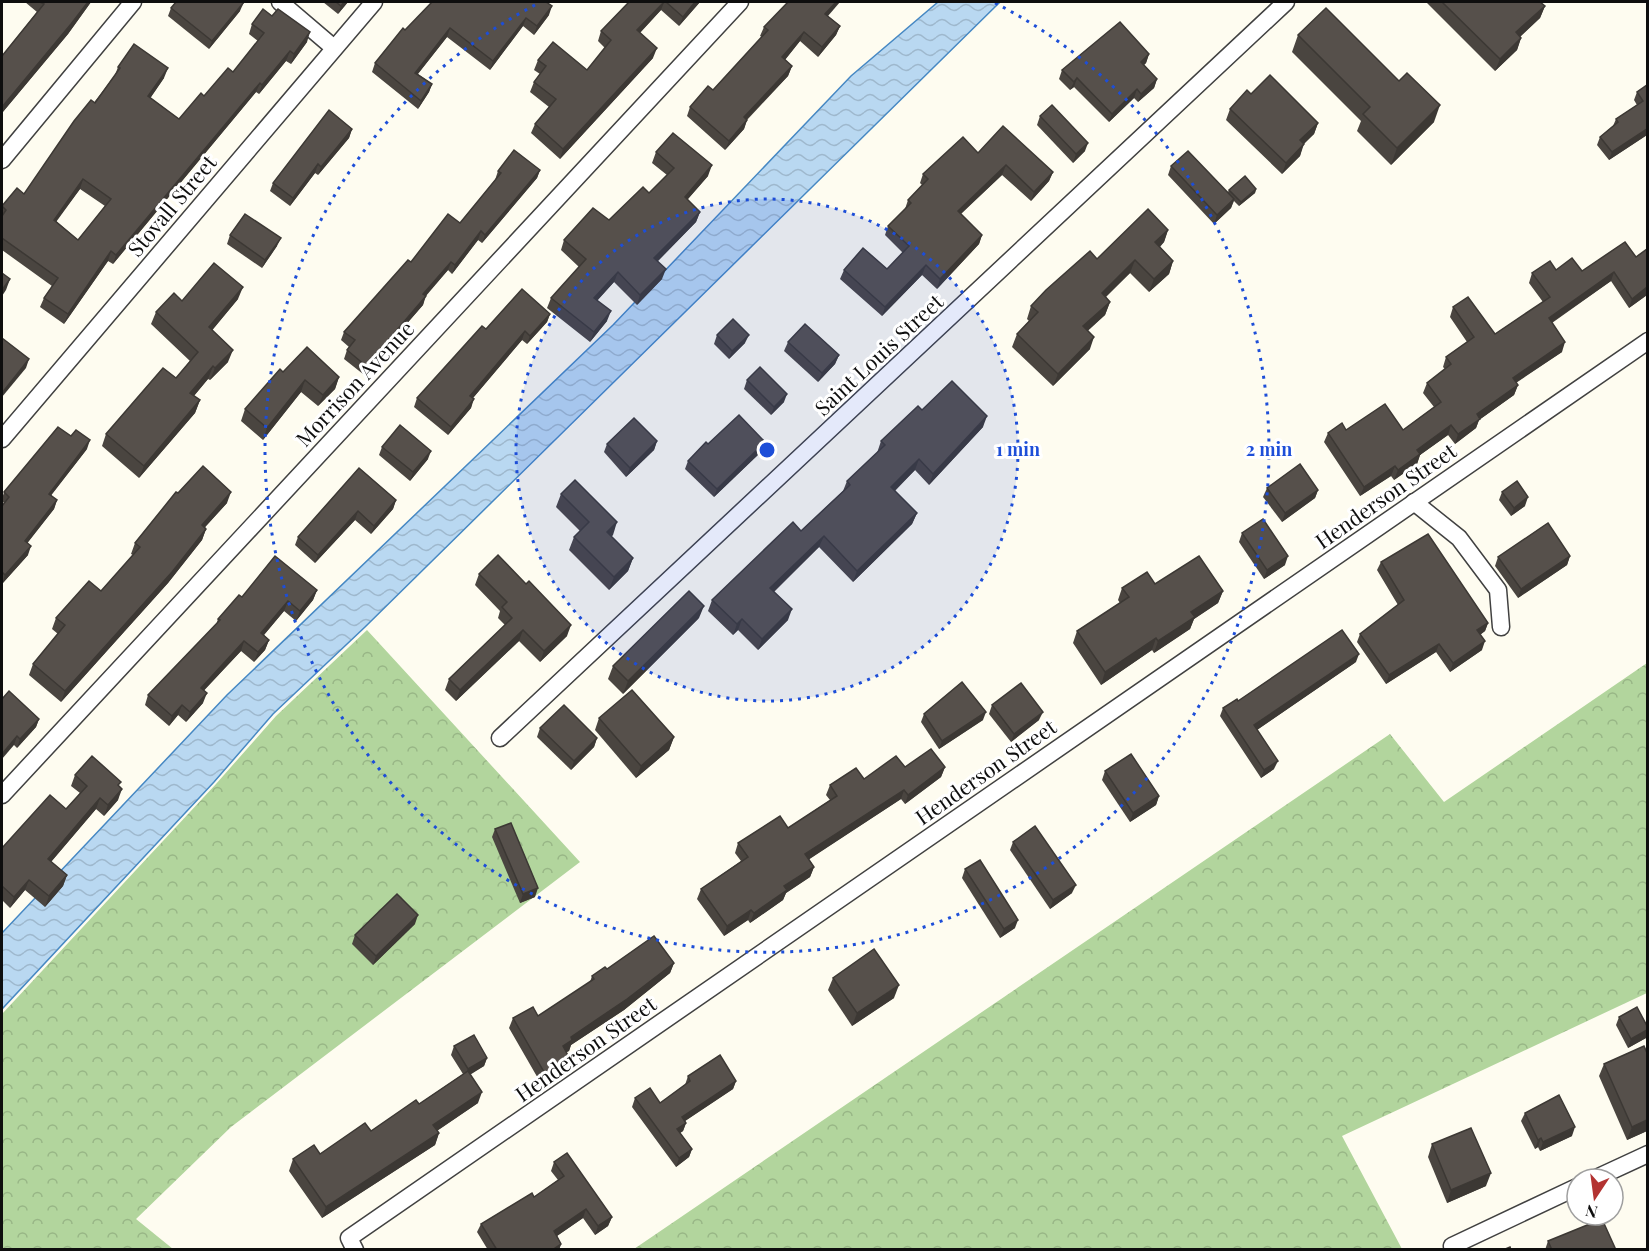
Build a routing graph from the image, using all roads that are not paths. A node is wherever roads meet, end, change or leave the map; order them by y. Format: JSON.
{"nodes":[{"id":1,"x":133,"y":2,"type":"edge"},
{"id":2,"x":280,"y":2,"type":"edge"},
{"id":3,"x":374,"y":2,"type":"edge"},
{"id":4,"x":740,"y":2,"type":"edge"},
{"id":5,"x":1286,"y":2,"type":"edge"},
{"id":6,"x":334,"y":48,"type":"junction"},
{"id":7,"x":2,"y":160,"type":"edge"},
{"id":8,"x":1647,"y":341,"type":"edge"},
{"id":9,"x":2,"y":439,"type":"edge"},
{"id":10,"x":1414,"y":502,"type":"junction"},
{"id":11,"x":1501,"y":627,"type":"dead end"},
{"id":12,"x":500,"y":738,"type":"dead end"},
{"id":13,"x":2,"y":795,"type":"edge"},
{"id":14,"x":1647,"y":1154,"type":"edge"},
{"id":15,"x":1619,"y":1167,"type":"edge"},
{"id":16,"x":1565,"y":1193,"type":"edge"},
{"id":17,"x":352,"y":1244,"type":"edge"},
{"id":18,"x":1452,"y":1246,"type":"dead end"}],
"edges":[{"from":1,"to":7,"type":"street"},
{"from":2,"to":6,"type":"street"},
{"from":3,"to":6,"type":"street","name":"Stovall Street"},
{"from":4,"to":13,"type":"street","name":"Morrison Avenue"},
{"from":5,"to":12,"type":"street","name":"Saint Louis Street"},
{"from":6,"to":9,"type":"street","name":"Stovall Street"},
{"from":8,"to":10,"type":"street","name":"Henderson Street"},
{"from":10,"to":11,"type":"street"},
{"from":10,"to":17,"type":"street","name":"Henderson Street"},
{"from":14,"to":15,"type":"street"},
{"from":16,"to":18,"type":"street"}]}
